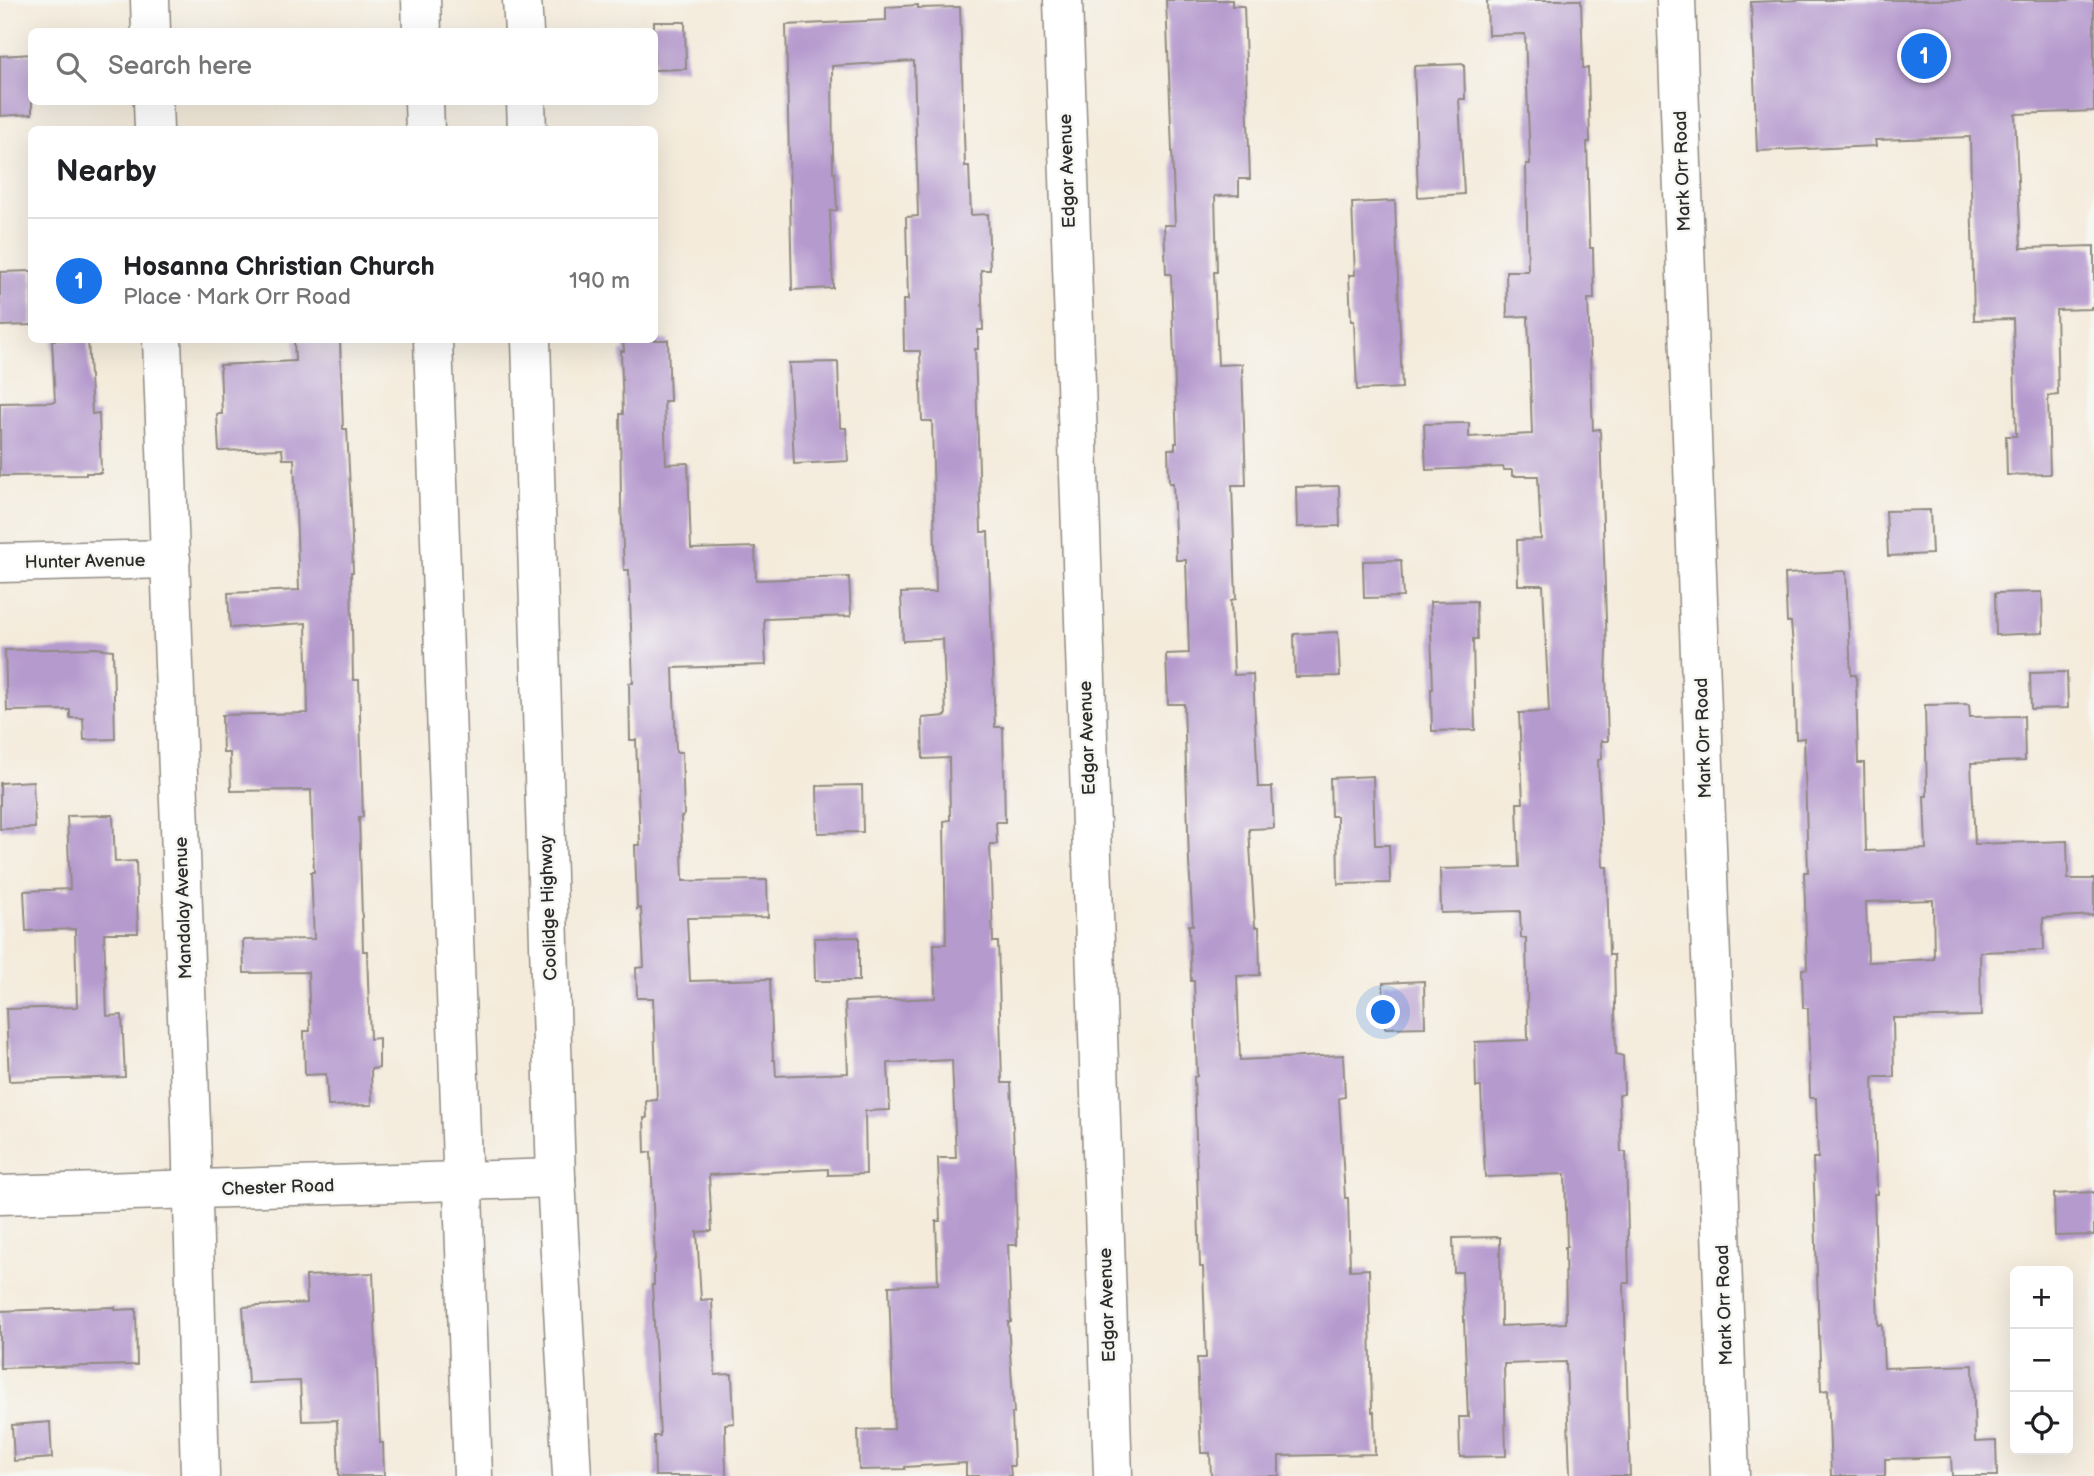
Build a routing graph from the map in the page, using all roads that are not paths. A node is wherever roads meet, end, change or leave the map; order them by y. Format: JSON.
{"nodes":[{"id":1,"x":150,"y":0,"type":"edge"},
{"id":2,"x":421,"y":0,"type":"edge"},
{"id":3,"x":522,"y":0,"type":"edge"},
{"id":4,"x":1063,"y":0,"type":"edge"},
{"id":5,"x":1676,"y":0,"type":"edge"},
{"id":6,"x":151,"y":28,"type":"edge"},
{"id":7,"x":422,"y":28,"type":"edge"},
{"id":8,"x":524,"y":28,"type":"edge"},
{"id":9,"x":153,"y":105,"type":"edge"},
{"id":10,"x":424,"y":105,"type":"edge"},
{"id":11,"x":154,"y":126,"type":"edge"},
{"id":12,"x":425,"y":126,"type":"edge"},
{"id":13,"x":162,"y":343,"type":"edge"},
{"id":14,"x":433,"y":343,"type":"edge"},
{"id":15,"x":531,"y":343,"type":"edge"},
{"id":16,"x":171,"y":559,"type":"junction"},
{"id":17,"x":0,"y":563,"type":"edge"},
{"id":18,"x":556,"y":1178,"type":"junction"},
{"id":19,"x":463,"y":1181,"type":"junction"},
{"id":20,"x":192,"y":1189,"type":"junction"},
{"id":21,"x":0,"y":1195,"type":"edge"},
{"id":22,"x":200,"y":1476,"type":"edge"},
{"id":23,"x":473,"y":1476,"type":"edge"},
{"id":24,"x":572,"y":1476,"type":"edge"},
{"id":25,"x":1113,"y":1476,"type":"edge"},
{"id":26,"x":1730,"y":1476,"type":"edge"}],
"edges":[{"from":1,"to":6,"type":"street"},
{"from":2,"to":7,"type":"street"},
{"from":3,"to":8,"type":"street"},
{"from":4,"to":25,"type":"street","name":"Edgar Avenue"},
{"from":5,"to":26,"type":"street","name":"Mark Orr Road"},
{"from":9,"to":11,"type":"street"},
{"from":10,"to":12,"type":"street"},
{"from":13,"to":16,"type":"street","name":"Mandalay Avenue"},
{"from":14,"to":19,"type":"street"},
{"from":15,"to":18,"type":"street","name":"Coolidge Highway"},
{"from":16,"to":17,"type":"street","name":"Hunter Avenue"},
{"from":16,"to":20,"type":"street","name":"Mandalay Avenue"},
{"from":18,"to":19,"type":"street","name":"Chester Road"},
{"from":18,"to":24,"type":"street","name":"Coolidge Highway"},
{"from":19,"to":20,"type":"street","name":"Chester Road"},
{"from":19,"to":23,"type":"street"},
{"from":20,"to":21,"type":"street","name":"Chester Road"},
{"from":20,"to":22,"type":"street","name":"Mandalay Avenue"}]}
